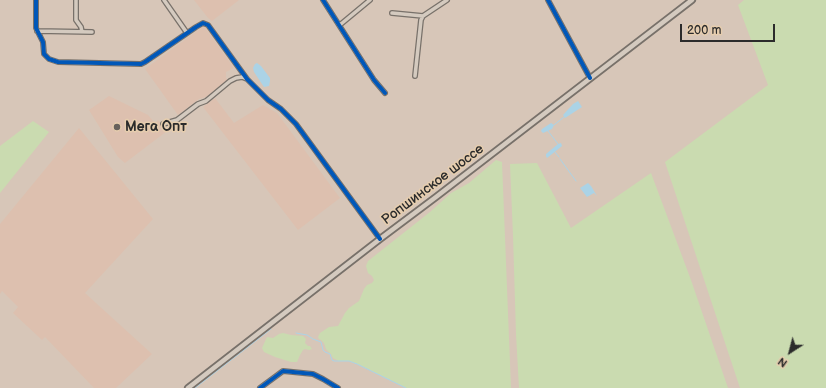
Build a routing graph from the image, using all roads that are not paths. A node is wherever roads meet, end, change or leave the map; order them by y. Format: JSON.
{"nodes":[{"id":1,"x":36,"y":0,"type":"edge"},
{"id":2,"x":76,"y":0,"type":"edge"},
{"id":3,"x":164,"y":0,"type":"edge"},
{"id":4,"x":323,"y":0,"type":"edge"},
{"id":5,"x":370,"y":0,"type":"edge"},
{"id":6,"x":447,"y":0,"type":"edge"},
{"id":7,"x":548,"y":0,"type":"edge"},
{"id":8,"x":692,"y":0,"type":"edge"},
{"id":9,"x":392,"y":13,"type":"dead end"},
{"id":10,"x":423,"y":16,"type":"junction"},
{"id":11,"x":339,"y":24,"type":"junction"},
{"id":12,"x":37,"y":31,"type":"junction"},
{"id":13,"x":82,"y":32,"type":"junction"},
{"id":14,"x":92,"y":32,"type":"dead end"},
{"id":15,"x":187,"y":33,"type":"junction"},
{"id":16,"x":415,"y":76,"type":"dead end"},
{"id":17,"x":590,"y":78,"type":"junction"},
{"id":18,"x":247,"y":79,"type":"junction"},
{"id":19,"x":385,"y":93,"type":"dead end"},
{"id":20,"x":164,"y":124,"type":"dead end"},
{"id":21,"x":380,"y":239,"type":"junction"},
{"id":22,"x":188,"y":388,"type":"edge"},
{"id":23,"x":260,"y":388,"type":"edge"},
{"id":24,"x":338,"y":388,"type":"edge"}],
"edges":[{"from":1,"to":12,"type":"street"},
{"from":2,"to":13,"type":"street"},
{"from":3,"to":15,"type":"street"},
{"from":4,"to":11,"type":"street"},
{"from":5,"to":11,"type":"street"},
{"from":6,"to":10,"type":"street"},
{"from":7,"to":17,"type":"street"},
{"from":8,"to":17,"type":"main road","name":"Ропшинское шоссе"},
{"from":9,"to":10,"type":"street"},
{"from":10,"to":16,"type":"street"},
{"from":11,"to":19,"type":"street"},
{"from":12,"to":13,"type":"street"},
{"from":12,"to":15,"type":"street"},
{"from":13,"to":14,"type":"street"},
{"from":15,"to":18,"type":"street"},
{"from":17,"to":21,"type":"main road","name":"Ропшинское шоссе"},
{"from":18,"to":20,"type":"street"},
{"from":18,"to":21,"type":"street"},
{"from":21,"to":22,"type":"main road","name":"Ропшинское шоссе"},
{"from":23,"to":24,"type":"street"}]}
